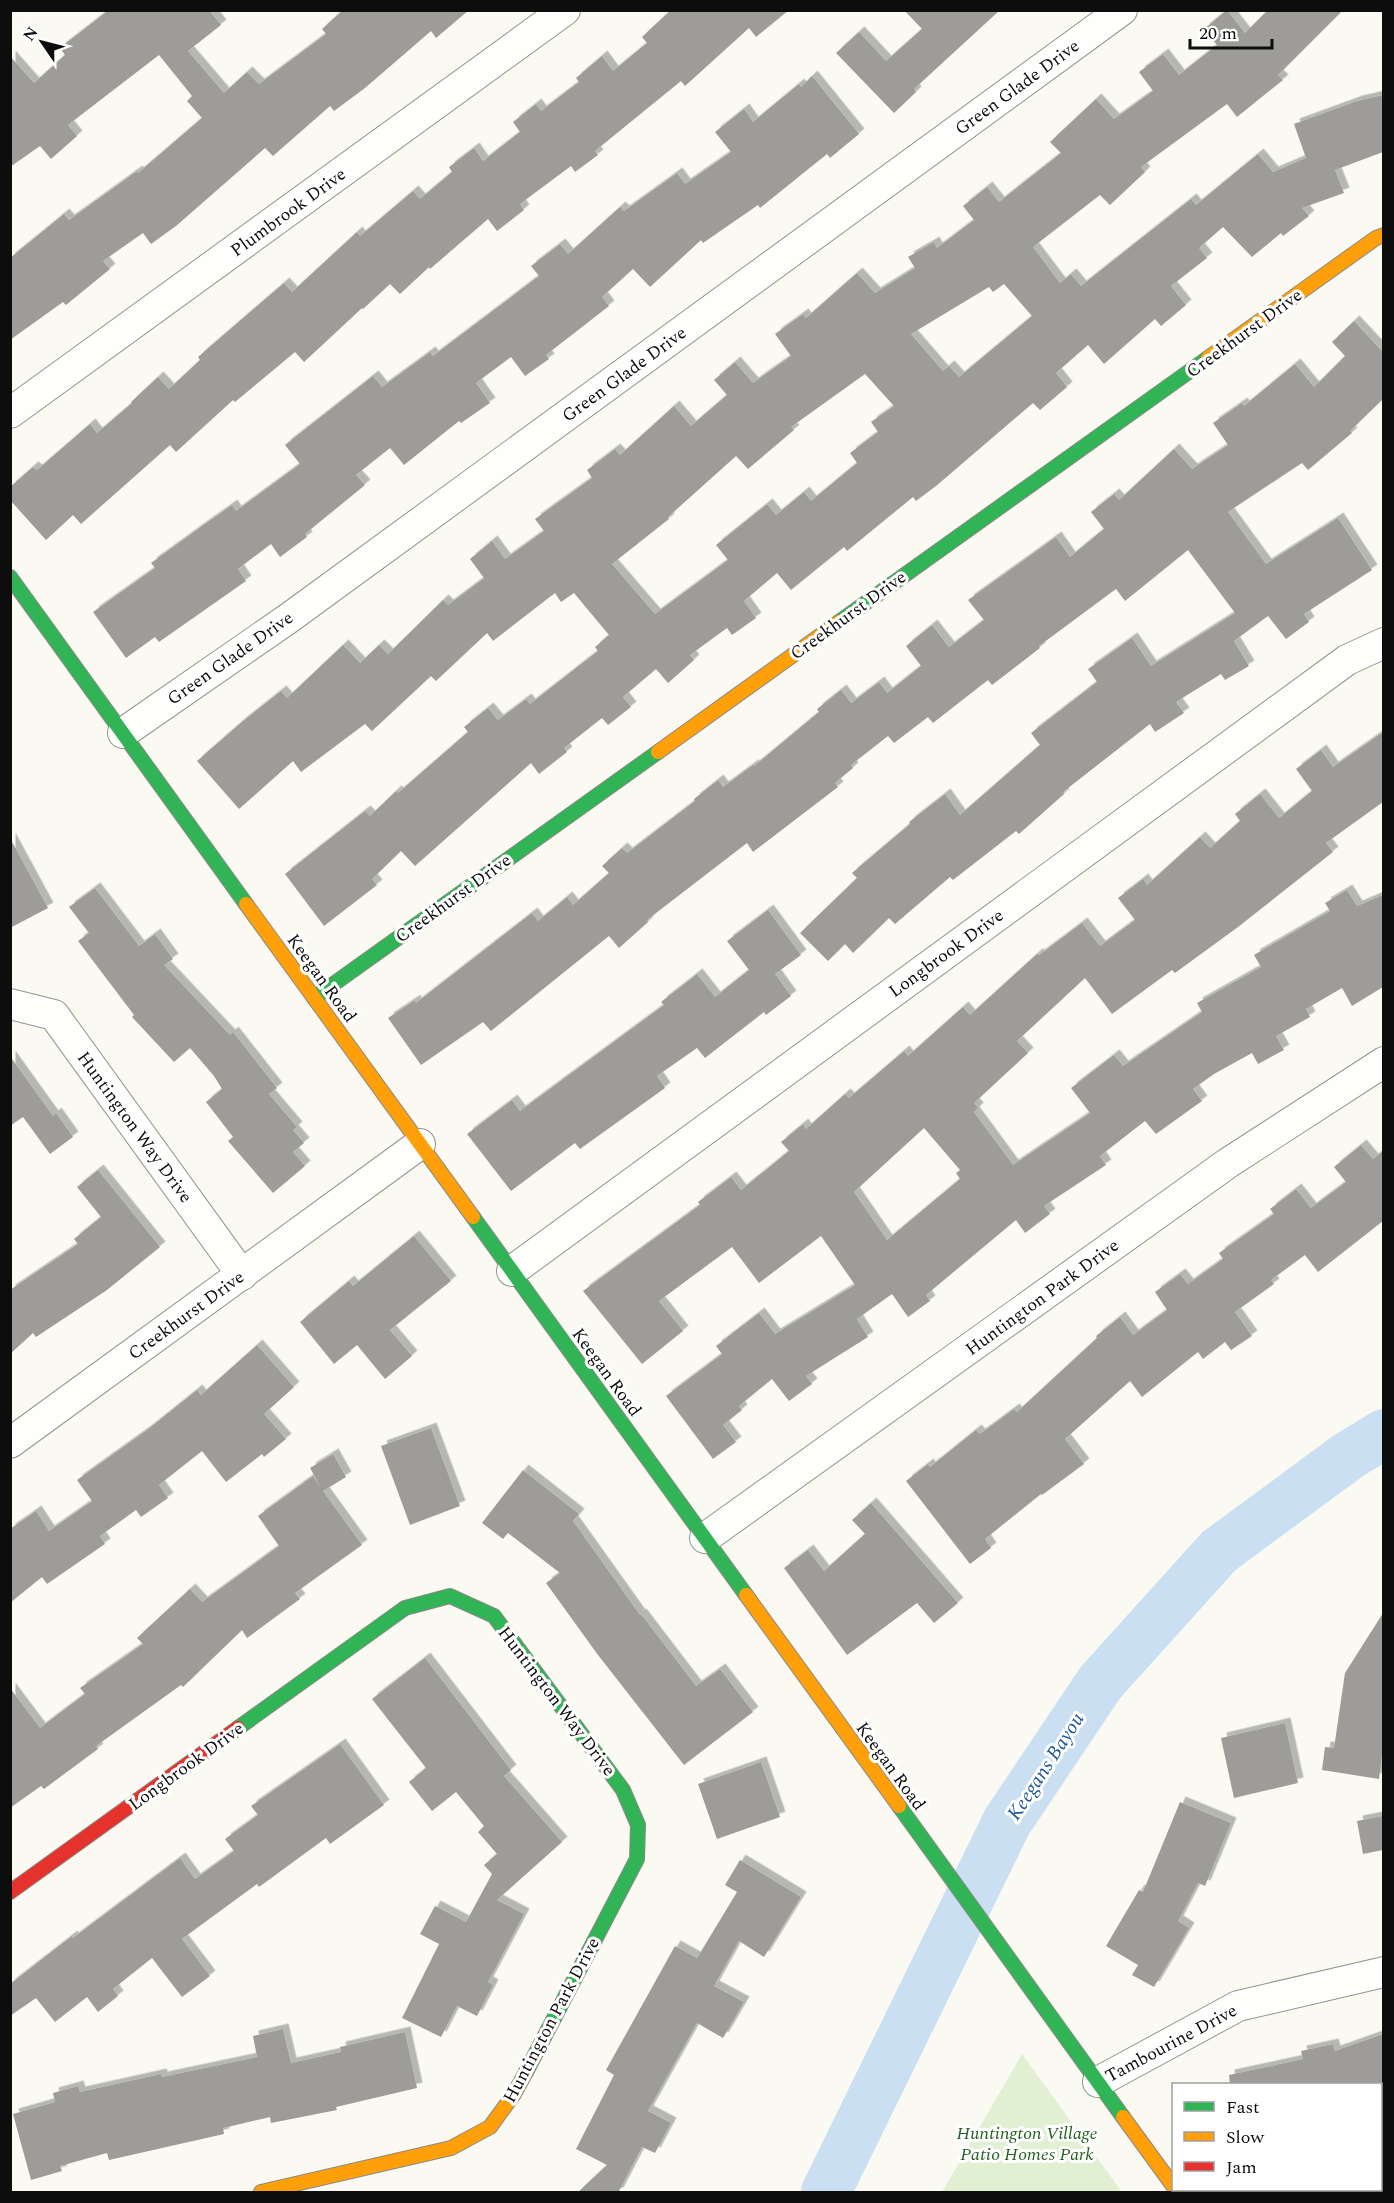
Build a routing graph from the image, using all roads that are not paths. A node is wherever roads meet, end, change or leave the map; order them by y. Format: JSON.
{"nodes":[{"id":1,"x":565,"y":10,"type":"edge"},
{"id":2,"x":1122,"y":10,"type":"edge"},
{"id":3,"x":1383,"y":235,"type":"edge"},
{"id":4,"x":10,"y":413,"type":"edge"},
{"id":5,"x":10,"y":577,"type":"edge"},
{"id":6,"x":1383,"y":643,"type":"edge"},
{"id":7,"x":123,"y":733,"type":"junction"},
{"id":8,"x":314,"y":998,"type":"junction"},
{"id":9,"x":10,"y":1004,"type":"edge"},
{"id":10,"x":1383,"y":1062,"type":"edge"},
{"id":11,"x":420,"y":1144,"type":"junction"},
{"id":12,"x":512,"y":1271,"type":"junction"},
{"id":13,"x":242,"y":1275,"type":"junction"},
{"id":14,"x":10,"y":1443,"type":"edge"},
{"id":15,"x":705,"y":1538,"type":"junction"},
{"id":16,"x":362,"y":1640,"type":"joint"},
{"id":17,"x":620,"y":1890,"type":"joint"},
{"id":18,"x":10,"y":1892,"type":"edge"},
{"id":19,"x":1383,"y":1972,"type":"edge"},
{"id":20,"x":1098,"y":2082,"type":"junction"},
{"id":21,"x":1172,"y":2184,"type":"edge"},
{"id":22,"x":261,"y":2193,"type":"edge"}],
"edges":[{"from":1,"to":4,"type":"street","name":"Plumbrook Drive"},
{"from":2,"to":7,"type":"street","name":"Green Glade Drive"},
{"from":3,"to":8,"type":"street","name":"Creekhurst Drive"},
{"from":5,"to":7,"type":"street","name":"Keegan Road"},
{"from":6,"to":12,"type":"street","name":"Longbrook Drive"},
{"from":7,"to":8,"type":"street","name":"Keegan Road"},
{"from":8,"to":11,"type":"street","name":"Keegan Road"},
{"from":9,"to":13,"type":"street","name":"Huntington Way Drive"},
{"from":10,"to":15,"type":"street","name":"Huntington Park Drive"},
{"from":11,"to":12,"type":"street","name":"Keegan Road"},
{"from":11,"to":13,"type":"street","name":"Creekhurst Drive"},
{"from":12,"to":15,"type":"street","name":"Keegan Road"},
{"from":13,"to":14,"type":"street","name":"Creekhurst Drive"},
{"from":15,"to":20,"type":"street","name":"Keegan Road"},
{"from":16,"to":17,"type":"street","name":"Huntington Way Drive"},
{"from":16,"to":18,"type":"street","name":"Longbrook Drive"},
{"from":17,"to":22,"type":"street","name":"Huntington Park Drive"},
{"from":19,"to":20,"type":"street","name":"Tambourine Drive"},
{"from":20,"to":21,"type":"street","name":"Keegan Road"}]}
